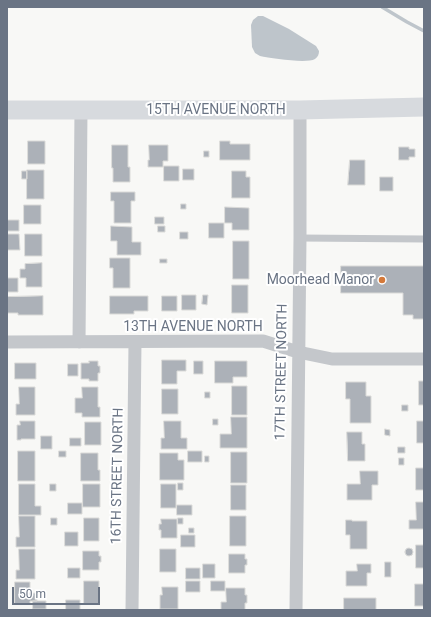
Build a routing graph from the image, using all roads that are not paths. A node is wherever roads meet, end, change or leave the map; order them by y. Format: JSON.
{"nodes":[{"id":1,"x":424,"y":106,"type":"edge"},
{"id":2,"x":7,"y":110,"type":"edge"},
{"id":3,"x":81,"y":110,"type":"junction"},
{"id":4,"x":300,"y":110,"type":"junction"},
{"id":5,"x":300,"y":238,"type":"junction"},
{"id":6,"x":424,"y":239,"type":"edge"},
{"id":7,"x":7,"y":342,"type":"edge"},
{"id":8,"x":79,"y":342,"type":"junction"},
{"id":9,"x":135,"y":342,"type":"junction"},
{"id":10,"x":298,"y":352,"type":"junction"},
{"id":11,"x":424,"y":359,"type":"edge"},
{"id":12,"x":132,"y":610,"type":"edge"},
{"id":13,"x":296,"y":610,"type":"edge"}],
"edges":[{"from":1,"to":4,"type":"main road","name":"15TH AVENUE NORTH"},
{"from":2,"to":3,"type":"main road","name":"15TH AVENUE NORTH"},
{"from":3,"to":4,"type":"main road","name":"15TH AVENUE NORTH"},
{"from":3,"to":8,"type":"street"},
{"from":4,"to":5,"type":"street","name":"17TH STREET NORTH"},
{"from":5,"to":6,"type":"lane"},
{"from":5,"to":10,"type":"street","name":"17TH STREET NORTH"},
{"from":7,"to":8,"type":"street","name":"13TH AVENUE NORTH"},
{"from":8,"to":9,"type":"street","name":"13TH AVENUE NORTH"},
{"from":9,"to":10,"type":"street","name":"13TH AVENUE NORTH"},
{"from":9,"to":12,"type":"street","name":"16TH STREET NORTH"},
{"from":10,"to":11,"type":"street","name":"13TH AVENUE NORTH"},
{"from":10,"to":13,"type":"street","name":"17TH STREET NORTH"}]}
